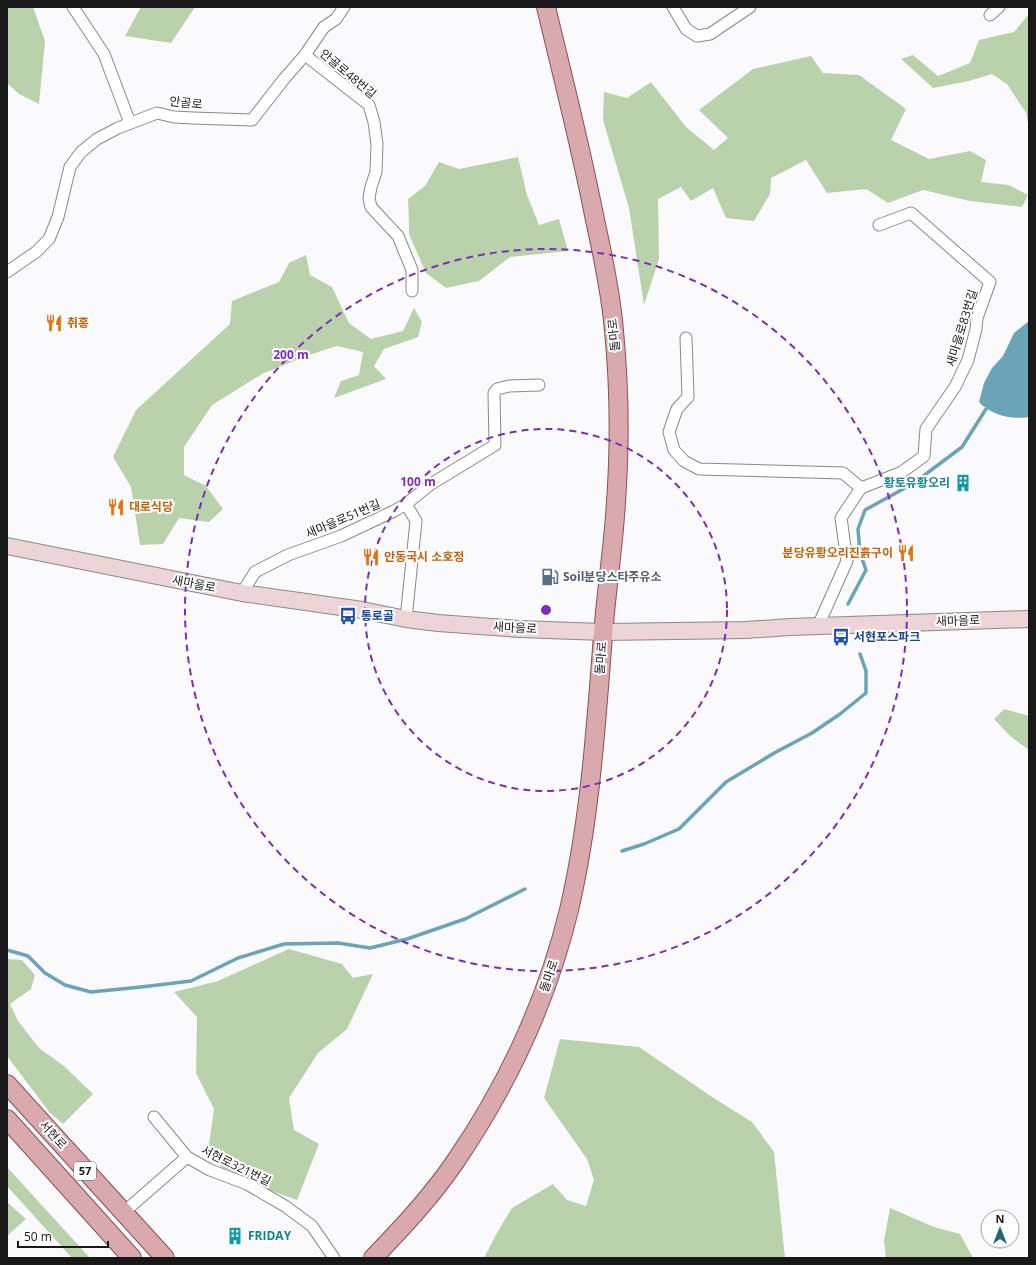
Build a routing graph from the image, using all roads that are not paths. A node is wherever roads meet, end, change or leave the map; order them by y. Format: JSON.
{"nodes":[{"id":1,"x":73,"y":7,"type":"edge"},
{"id":2,"x":344,"y":7,"type":"edge"},
{"id":3,"x":546,"y":7,"type":"edge"},
{"id":4,"x":673,"y":7,"type":"edge"},
{"id":5,"x":750,"y":7,"type":"edge"},
{"id":6,"x":999,"y":7,"type":"edge"},
{"id":7,"x":990,"y":15,"type":"dead end"},
{"id":8,"x":305,"y":55,"type":"junction"},
{"id":9,"x":130,"y":123,"type":"junction"},
{"id":10,"x":879,"y":224,"type":"dead end"},
{"id":11,"x":7,"y":272,"type":"edge"},
{"id":12,"x":412,"y":291,"type":"dead end"},
{"id":13,"x":686,"y":338,"type":"dead end"},
{"id":14,"x":539,"y":385,"type":"dead end"},
{"id":15,"x":862,"y":488,"type":"junction"},
{"id":16,"x":406,"y":504,"type":"junction"},
{"id":17,"x":7,"y":546,"type":"edge"},
{"id":18,"x":242,"y":593,"type":"junction"},
{"id":19,"x":406,"y":619,"type":"junction"},
{"id":20,"x":1029,"y":619,"type":"edge"},
{"id":21,"x":818,"y":626,"type":"junction"},
{"id":22,"x":603,"y":632,"type":"junction"},
{"id":23,"x":7,"y":1084,"type":"edge"},
{"id":24,"x":154,"y":1117,"type":"dead end"},
{"id":25,"x":7,"y":1119,"type":"edge"},
{"id":26,"x":188,"y":1157,"type":"junction"},
{"id":27,"x":123,"y":1213,"type":"junction"},
{"id":28,"x":132,"y":1258,"type":"edge"},
{"id":29,"x":165,"y":1258,"type":"edge"},
{"id":30,"x":334,"y":1258,"type":"edge"},
{"id":31,"x":373,"y":1258,"type":"edge"}],
"edges":[{"from":1,"to":9,"type":"street"},
{"from":2,"to":8,"type":"street","name":"안골로"},
{"from":3,"to":22,"type":"main road","name":"돌마로"},
{"from":4,"to":5,"type":"street"},
{"from":6,"to":7,"type":"street"},
{"from":8,"to":9,"type":"street","name":"안골로"},
{"from":8,"to":12,"type":"street","name":"안골로48번길"},
{"from":9,"to":11,"type":"street","name":"안골로"},
{"from":10,"to":15,"type":"street","name":"새마을로83번길"},
{"from":13,"to":15,"type":"street"},
{"from":14,"to":16,"type":"street","name":"새마을로51번길"},
{"from":15,"to":21,"type":"street"},
{"from":16,"to":18,"type":"street","name":"새마을로51번길"},
{"from":16,"to":19,"type":"street"},
{"from":17,"to":18,"type":"street","name":"새마을로"},
{"from":18,"to":19,"type":"street","name":"새마을로"},
{"from":19,"to":22,"type":"street","name":"새마을로"},
{"from":20,"to":21,"type":"street","name":"새마을로"},
{"from":21,"to":22,"type":"street","name":"새마을로"},
{"from":22,"to":31,"type":"main road","name":"돌마로"},
{"from":23,"to":27,"type":"main road","name":"서현로","number":"57"},
{"from":24,"to":26,"type":"street"},
{"from":25,"to":28,"type":"main road","name":"서현로","number":"57"},
{"from":26,"to":27,"type":"street","name":"서현로321번길"},
{"from":26,"to":30,"type":"street","name":"서현로321번길"},
{"from":27,"to":29,"type":"main road","name":"서현로","number":"57"}]}
